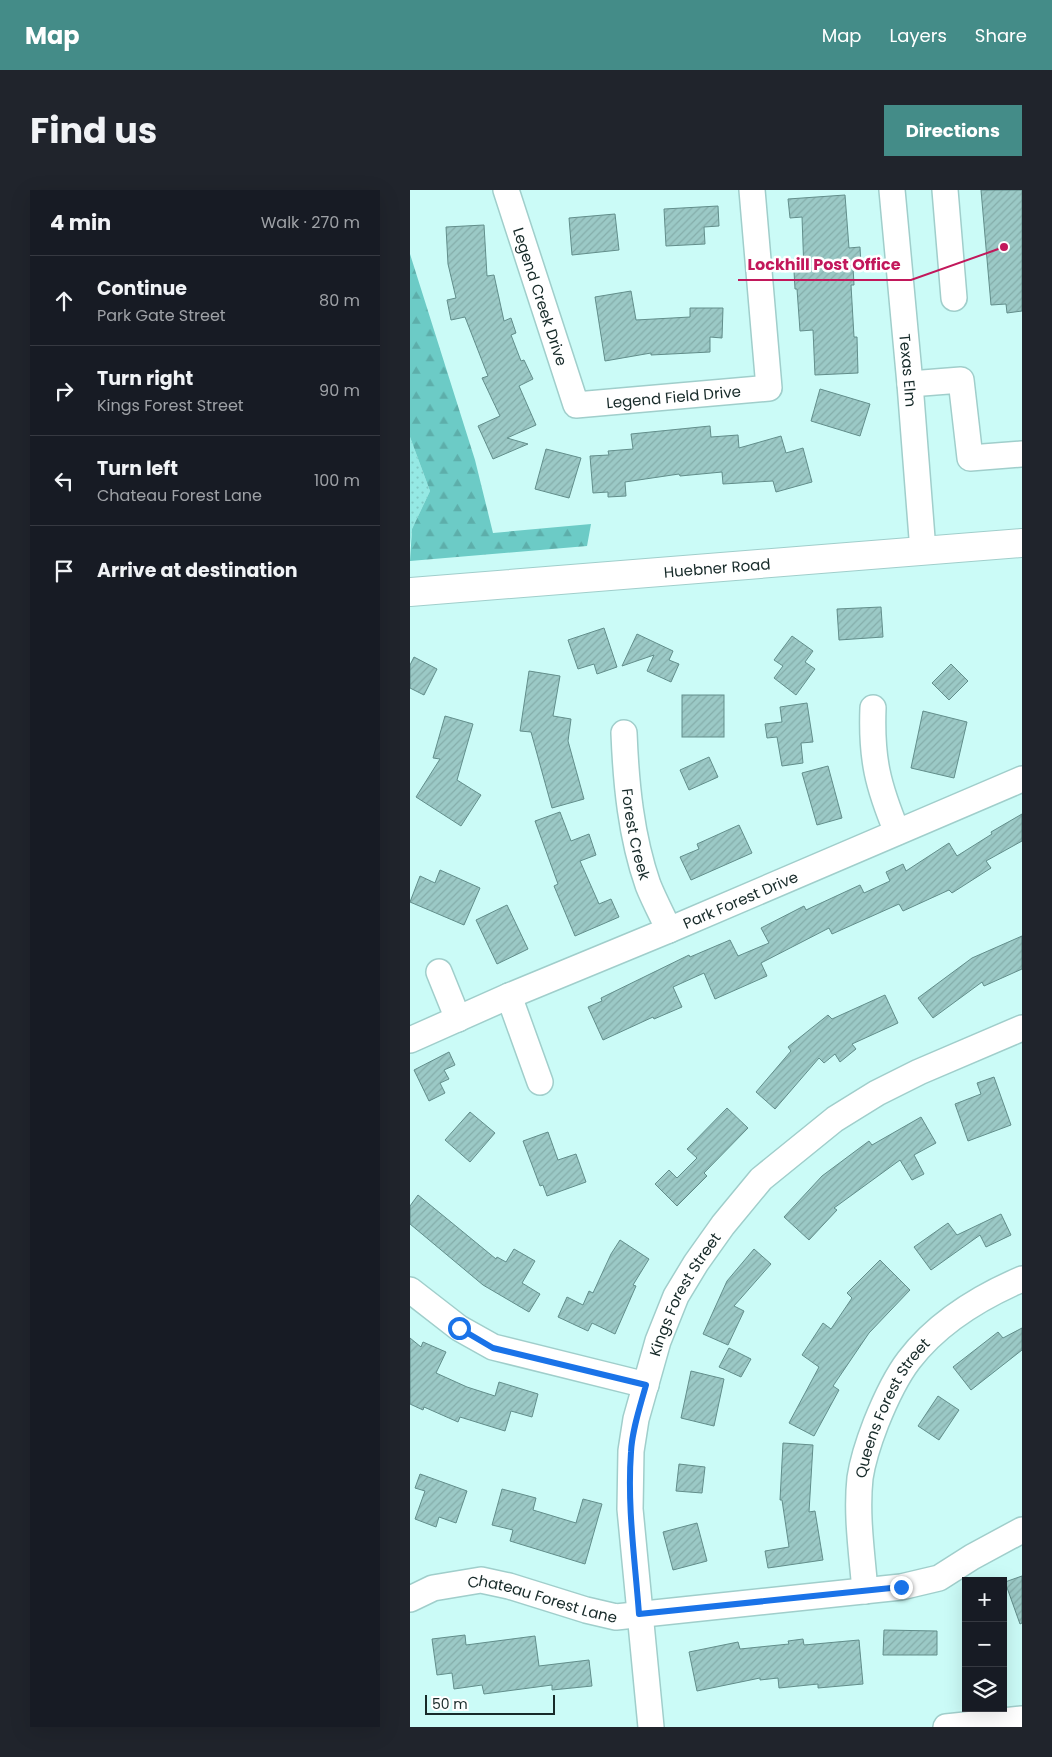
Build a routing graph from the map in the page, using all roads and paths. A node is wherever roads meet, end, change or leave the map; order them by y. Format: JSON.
{"nodes":[{"id":1,"x":506,"y":190,"type":"edge"},
{"id":2,"x":752,"y":190,"type":"edge"},
{"id":3,"x":892,"y":190,"type":"edge"},
{"id":4,"x":945,"y":190,"type":"edge"},
{"id":5,"x":954,"y":298,"type":"dead end"},
{"id":6,"x":910,"y":384,"type":"junction"},
{"id":7,"x":576,"y":404,"type":"joint"},
{"id":8,"x":1022,"y":454,"type":"edge"},
{"id":9,"x":1022,"y":542,"type":"edge"},
{"id":10,"x":923,"y":551,"type":"junction"},
{"id":11,"x":410,"y":592,"type":"edge"},
{"id":12,"x":873,"y":708,"type":"dead end"},
{"id":13,"x":624,"y":733,"type":"dead end"},
{"id":14,"x":1022,"y":779,"type":"edge"},
{"id":15,"x":897,"y":832,"type":"junction"},
{"id":16,"x":669,"y":930,"type":"junction"},
{"id":17,"x":439,"y":972,"type":"dead end"},
{"id":18,"x":509,"y":996,"type":"junction"},
{"id":19,"x":458,"y":1019,"type":"junction"},
{"id":20,"x":1022,"y":1028,"type":"edge"},
{"id":21,"x":410,"y":1040,"type":"edge"},
{"id":22,"x":540,"y":1082,"type":"dead end"},
{"id":23,"x":1022,"y":1279,"type":"edge"},
{"id":24,"x":410,"y":1290,"type":"edge"},
{"id":25,"x":646,"y":1385,"type":"junction"},
{"id":26,"x":1022,"y":1530,"type":"edge"},
{"id":27,"x":865,"y":1591,"type":"junction"},
{"id":28,"x":410,"y":1599,"type":"edge"},
{"id":29,"x":639,"y":1614,"type":"junction"},
{"id":30,"x":1022,"y":1719,"type":"edge"},
{"id":31,"x":651,"y":1727,"type":"edge"},
{"id":32,"x":946,"y":1727,"type":"edge"}],
"edges":[{"from":1,"to":7,"type":"street","name":"Legend Creek Drive"},
{"from":2,"to":7,"type":"street","name":"Legend Field Drive"},
{"from":3,"to":6,"type":"street","name":"Texas Elm"},
{"from":4,"to":5,"type":"street"},
{"from":6,"to":8,"type":"street"},
{"from":6,"to":10,"type":"street","name":"Texas Elm"},
{"from":9,"to":10,"type":"main road","name":"Huebner Road"},
{"from":10,"to":11,"type":"main road","name":"Huebner Road"},
{"from":12,"to":15,"type":"street"},
{"from":13,"to":16,"type":"street","name":"Forest Creek"},
{"from":14,"to":15,"type":"street","name":"Park Forest Drive"},
{"from":15,"to":16,"type":"street","name":"Park Forest Drive"},
{"from":16,"to":18,"type":"street","name":"Park Forest Drive"},
{"from":17,"to":19,"type":"street"},
{"from":18,"to":19,"type":"street","name":"Park Forest Drive"},
{"from":18,"to":22,"type":"street"},
{"from":19,"to":21,"type":"street","name":"Park Forest Drive"},
{"from":20,"to":25,"type":"street","name":"Kings Forest Street"},
{"from":23,"to":27,"type":"street","name":"Queens Forest Street"},
{"from":24,"to":25,"type":"street"},
{"from":25,"to":29,"type":"street","name":"Kings Forest Street"},
{"from":26,"to":27,"type":"street","name":"Chateau Forest Lane"},
{"from":27,"to":29,"type":"street","name":"Chateau Forest Lane"},
{"from":28,"to":29,"type":"street","name":"Chateau Forest Lane"},
{"from":29,"to":31,"type":"street","name":"Kings Forest Street"},
{"from":30,"to":32,"type":"street"}]}
